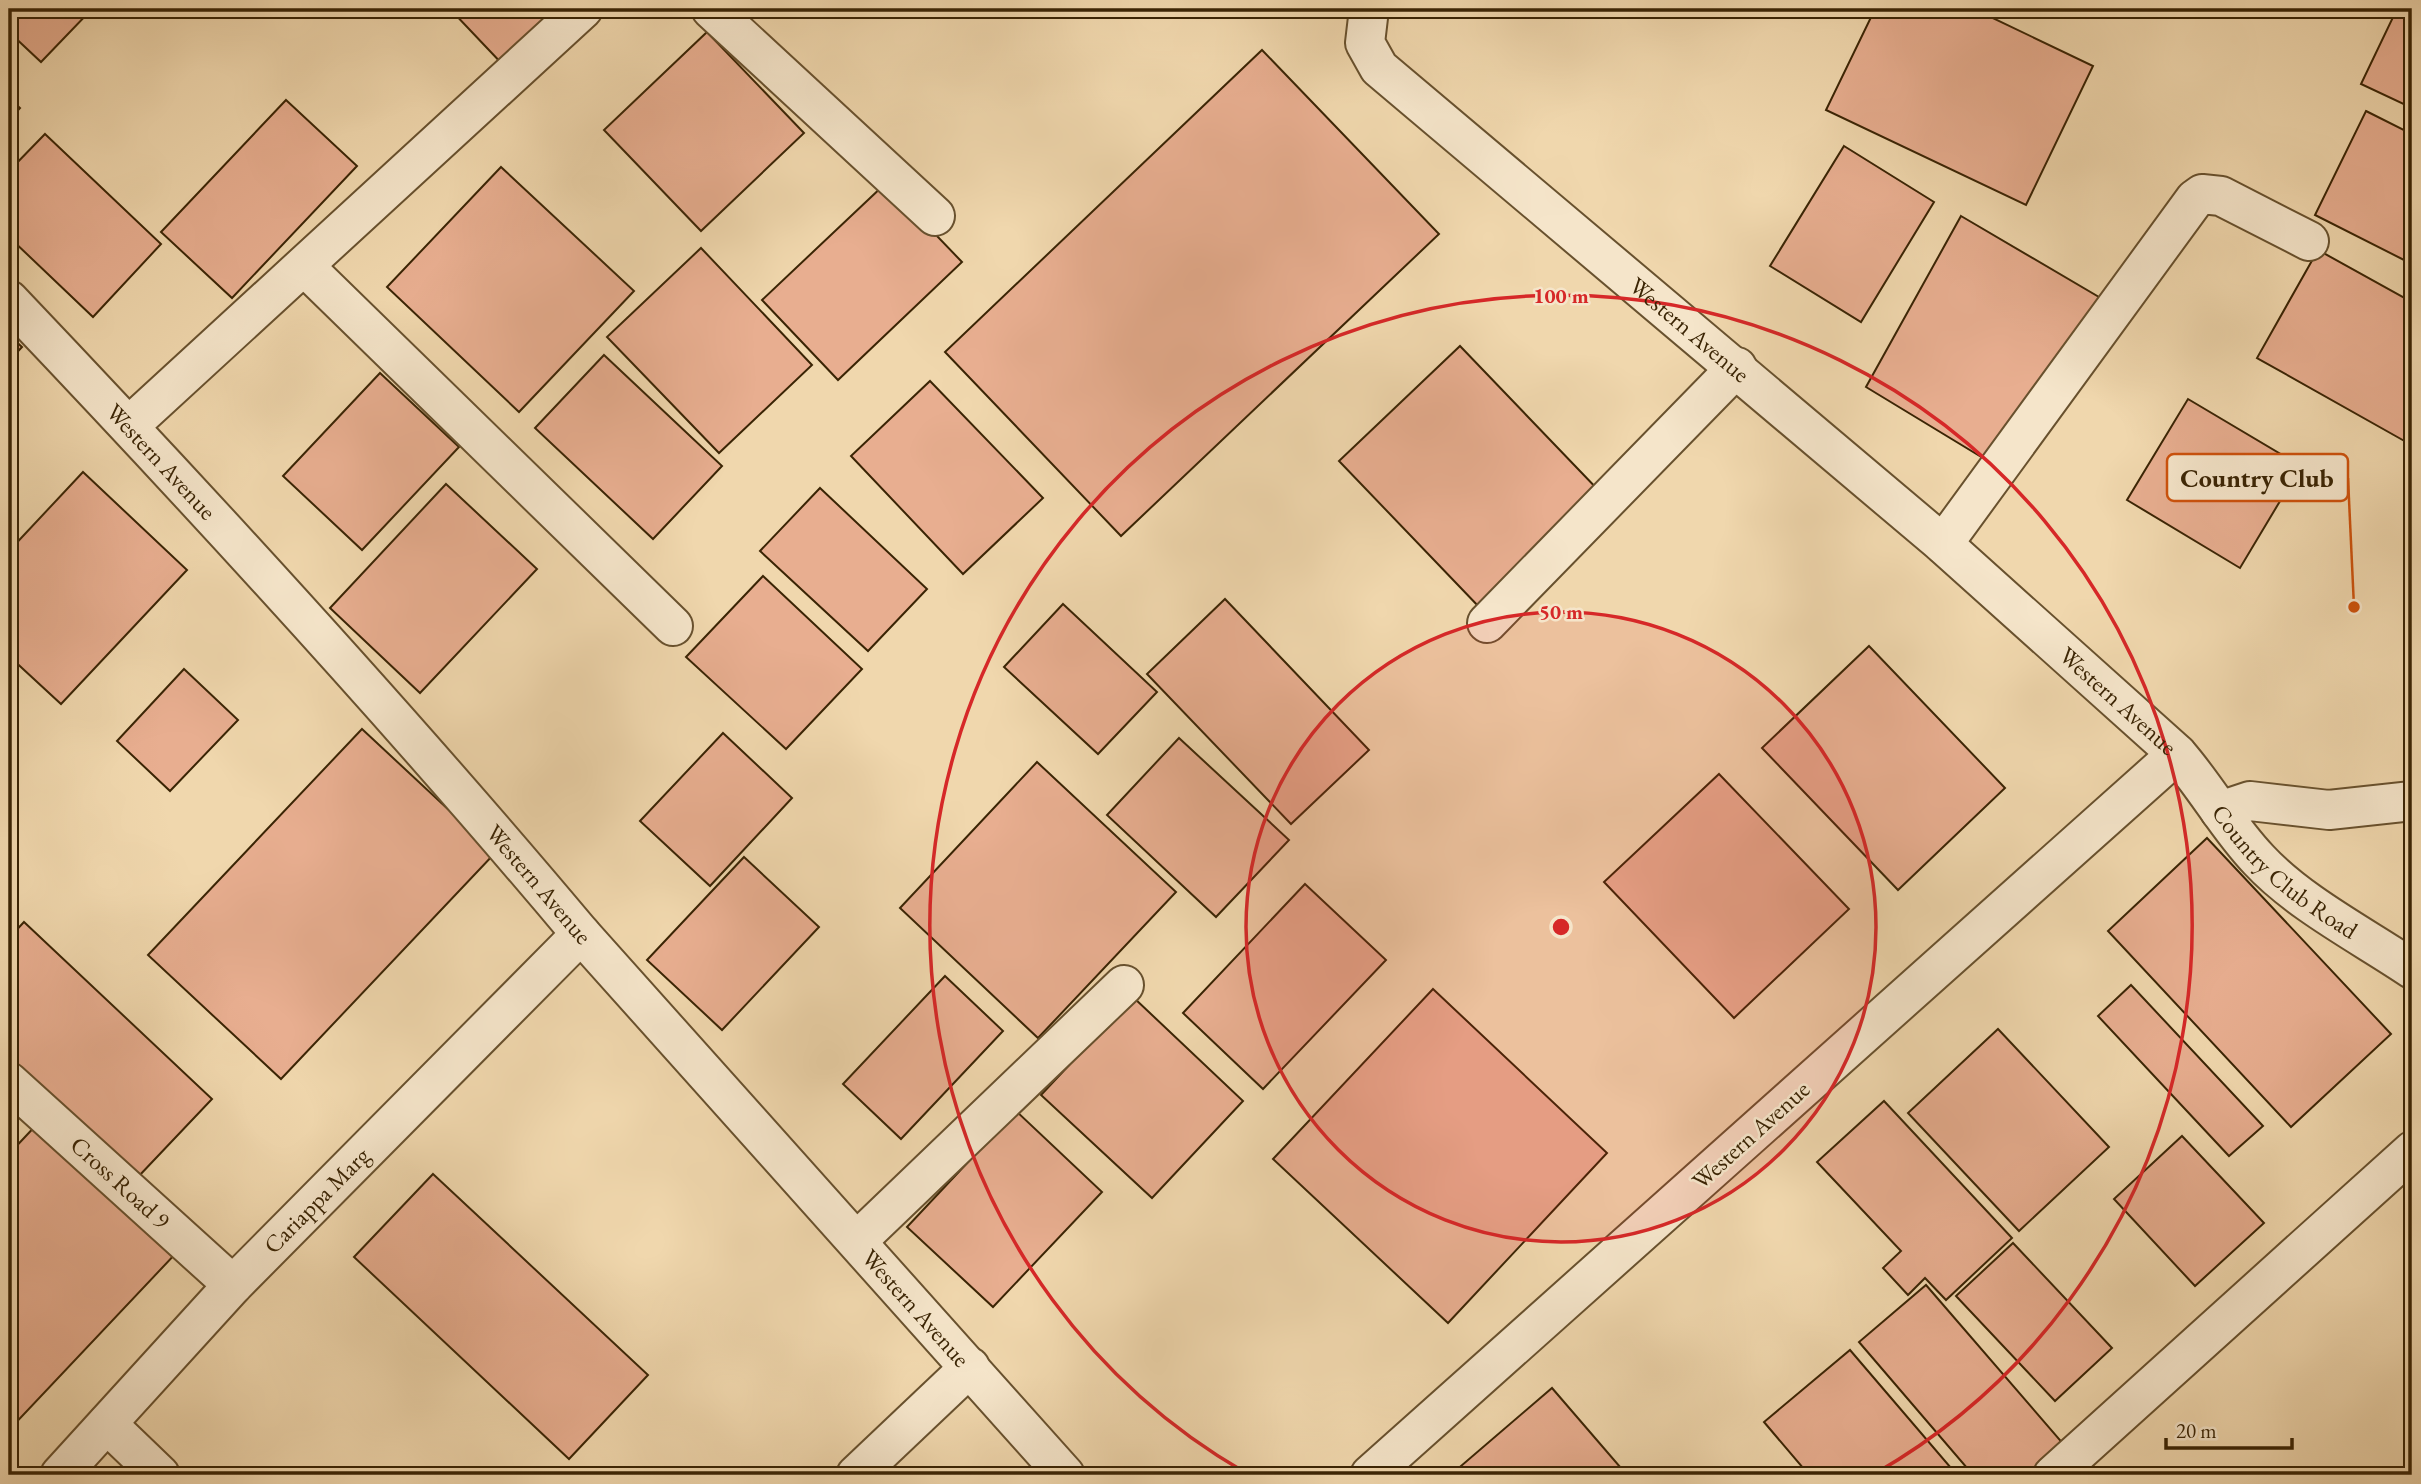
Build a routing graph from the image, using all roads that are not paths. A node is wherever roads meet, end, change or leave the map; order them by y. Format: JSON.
{"nodes":[{"id":1,"x":583,"y":9,"type":"edge"},
{"id":2,"x":710,"y":9,"type":"edge"},
{"id":3,"x":1369,"y":9,"type":"edge"},
{"id":4,"x":935,"y":216,"type":"dead end"},
{"id":5,"x":2309,"y":240,"type":"dead end"},
{"id":6,"x":304,"y":267,"type":"junction"},
{"id":7,"x":9,"y":300,"type":"edge"},
{"id":8,"x":1737,"y":367,"type":"junction"},
{"id":9,"x":129,"y":426,"type":"junction"},
{"id":10,"x":1943,"y":544,"type":"junction"},
{"id":11,"x":1487,"y":623,"type":"dead end"},
{"id":12,"x":673,"y":626,"type":"dead end"},
{"id":13,"x":2177,"y":754,"type":"junction"},
{"id":14,"x":2412,"y":801,"type":"edge"},
{"id":15,"x":2220,"y":811,"type":"junction"},
{"id":16,"x":580,"y":934,"type":"junction"},
{"id":17,"x":2412,"y":969,"type":"edge"},
{"id":18,"x":1124,"y":985,"type":"dead end"},
{"id":19,"x":9,"y":1082,"type":"edge"},
{"id":20,"x":2412,"y":1151,"type":"edge"},
{"id":21,"x":857,"y":1241,"type":"junction"},
{"id":22,"x":233,"y":1285,"type":"junction"},
{"id":23,"x":970,"y":1367,"type":"junction"},
{"id":24,"x":107,"y":1424,"type":"junction"},
{"id":25,"x":60,"y":1475,"type":"edge"},
{"id":26,"x":160,"y":1475,"type":"edge"},
{"id":27,"x":856,"y":1475,"type":"edge"},
{"id":28,"x":1065,"y":1475,"type":"edge"},
{"id":29,"x":1370,"y":1475,"type":"edge"},
{"id":30,"x":2053,"y":1475,"type":"edge"}],
"edges":[{"from":1,"to":6,"type":"street"},
{"from":2,"to":4,"type":"street"},
{"from":3,"to":8,"type":"street","name":"Western Avenue"},
{"from":5,"to":10,"type":"street"},
{"from":6,"to":9,"type":"street"},
{"from":6,"to":12,"type":"street"},
{"from":7,"to":9,"type":"street","name":"Western Avenue"},
{"from":8,"to":10,"type":"street","name":"Western Avenue"},
{"from":8,"to":11,"type":"street"},
{"from":9,"to":16,"type":"street","name":"Western Avenue"},
{"from":10,"to":13,"type":"street","name":"Western Avenue"},
{"from":13,"to":15,"type":"street","name":"Country Club Road"},
{"from":13,"to":29,"type":"street","name":"Western Avenue"},
{"from":14,"to":15,"type":"street"},
{"from":15,"to":17,"type":"street","name":"Country Club Road"},
{"from":16,"to":21,"type":"street","name":"Western Avenue"},
{"from":16,"to":22,"type":"street","name":"Cariappa Marg"},
{"from":18,"to":21,"type":"street"},
{"from":19,"to":22,"type":"street","name":"Cross Road 9"},
{"from":20,"to":30,"type":"street"},
{"from":21,"to":23,"type":"street","name":"Western Avenue"},
{"from":22,"to":24,"type":"street","name":"Cariappa Marg"},
{"from":23,"to":27,"type":"street"},
{"from":23,"to":28,"type":"street","name":"Western Avenue"},
{"from":24,"to":25,"type":"street","name":"Cariappa Marg"},
{"from":24,"to":26,"type":"street"}]}
